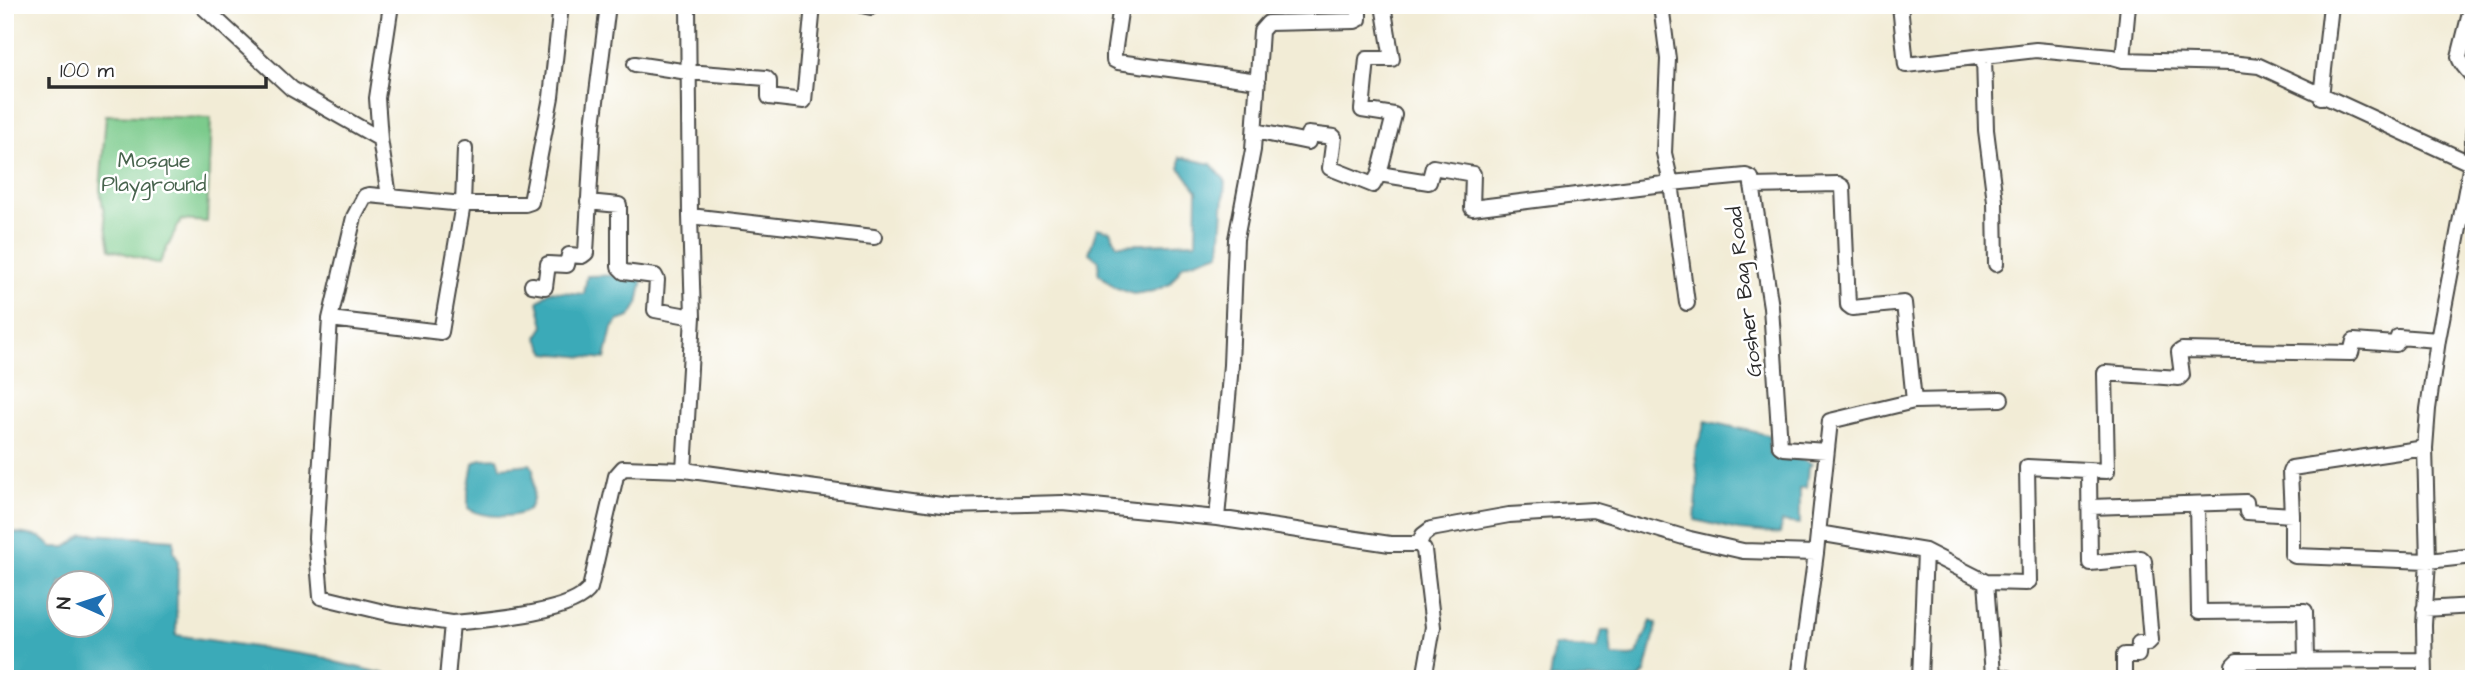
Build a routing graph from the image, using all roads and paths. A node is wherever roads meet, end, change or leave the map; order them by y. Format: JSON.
{"nodes":[{"id":1,"x":201,"y":5,"type":"edge"},
{"id":2,"x":391,"y":5,"type":"edge"},
{"id":3,"x":562,"y":5,"type":"edge"},
{"id":4,"x":608,"y":5,"type":"edge"},
{"id":5,"x":688,"y":5,"type":"edge"},
{"id":6,"x":813,"y":5,"type":"edge"},
{"id":7,"x":1121,"y":5,"type":"edge"},
{"id":8,"x":1359,"y":5,"type":"edge"},
{"id":9,"x":1383,"y":5,"type":"edge"},
{"id":10,"x":1661,"y":5,"type":"edge"},
{"id":11,"x":1900,"y":5,"type":"edge"},
{"id":12,"x":2128,"y":5,"type":"edge"},
{"id":13,"x":2331,"y":5,"type":"edge"},
{"id":14,"x":2472,"y":5,"type":"edge"},
{"id":15,"x":1984,"y":56,"type":"junction"},
{"id":16,"x":2123,"y":60,"type":"junction"},
{"id":17,"x":635,"y":64,"type":"dead end"},
{"id":18,"x":688,"y":72,"type":"junction"},
{"id":19,"x":2474,"y":79,"type":"edge"},
{"id":20,"x":1258,"y":81,"type":"junction"},
{"id":21,"x":2321,"y":97,"type":"junction"},
{"id":22,"x":2474,"y":126,"type":"edge"},
{"id":23,"x":1255,"y":131,"type":"junction"},
{"id":24,"x":380,"y":139,"type":"junction"},
{"id":25,"x":465,"y":149,"type":"dead end"},
{"id":26,"x":2473,"y":164,"type":"edge"},
{"id":27,"x":1379,"y":174,"type":"junction"},
{"id":28,"x":1671,"y":183,"type":"junction"},
{"id":29,"x":1752,"y":186,"type":"junction"},
{"id":30,"x":388,"y":196,"type":"junction"},
{"id":31,"x":588,"y":202,"type":"junction"},
{"id":32,"x":463,"y":204,"type":"junction"},
{"id":33,"x":690,"y":216,"type":"junction"},
{"id":34,"x":874,"y":237,"type":"dead end"},
{"id":35,"x":1996,"y":264,"type":"dead end"},
{"id":36,"x":532,"y":285,"type":"dead end"},
{"id":37,"x":1686,"y":303,"type":"dead end"},
{"id":38,"x":693,"y":317,"type":"junction"},
{"id":39,"x":330,"y":319,"type":"junction"},
{"id":40,"x":2438,"y":340,"type":"junction"},
{"id":41,"x":2001,"y":399,"type":"dead end"},
{"id":42,"x":1914,"y":401,"type":"junction"},
{"id":43,"x":2425,"y":448,"type":"junction"},
{"id":44,"x":1826,"y":451,"type":"junction"},
{"id":45,"x":684,"y":470,"type":"junction"},
{"id":46,"x":2090,"y":471,"type":"junction"},
{"id":47,"x":2197,"y":504,"type":"junction"},
{"id":48,"x":2090,"y":507,"type":"junction"},
{"id":49,"x":2291,"y":515,"type":"junction"},
{"id":50,"x":1217,"y":518,"type":"junction"},
{"id":51,"x":1818,"y":533,"type":"junction"},
{"id":52,"x":1419,"y":544,"type":"junction"},
{"id":53,"x":1925,"y":551,"type":"junction"},
{"id":54,"x":1816,"y":553,"type":"junction"},
{"id":55,"x":2474,"y":556,"type":"edge"},
{"id":56,"x":2428,"y":561,"type":"junction"},
{"id":57,"x":1986,"y":582,"type":"junction"},
{"id":58,"x":2474,"y":606,"type":"edge"},
{"id":59,"x":2424,"y":609,"type":"junction"},
{"id":60,"x":452,"y":623,"type":"junction"},
{"id":61,"x":2424,"y":660,"type":"junction"},
{"id":62,"x":2306,"y":661,"type":"junction"},
{"id":63,"x":447,"y":679,"type":"edge"},
{"id":64,"x":1424,"y":679,"type":"edge"},
{"id":65,"x":1799,"y":679,"type":"edge"},
{"id":66,"x":1920,"y":679,"type":"edge"},
{"id":67,"x":2011,"y":679,"type":"edge"},
{"id":68,"x":2124,"y":679,"type":"edge"},
{"id":69,"x":2233,"y":679,"type":"edge"},
{"id":70,"x":2424,"y":679,"type":"edge"}],
"edges":[{"from":1,"to":24,"type":"street"},
{"from":2,"to":24,"type":"street"},
{"from":3,"to":32,"type":"street"},
{"from":4,"to":31,"type":"street"},
{"from":5,"to":18,"type":"street"},
{"from":6,"to":18,"type":"street"},
{"from":7,"to":20,"type":"street"},
{"from":8,"to":20,"type":"street"},
{"from":9,"to":27,"type":"street"},
{"from":10,"to":28,"type":"street"},
{"from":11,"to":15,"type":"street"},
{"from":12,"to":16,"type":"street"},
{"from":13,"to":21,"type":"street"},
{"from":14,"to":19,"type":"street"},
{"from":15,"to":16,"type":"street"},
{"from":15,"to":35,"type":"street"},
{"from":16,"to":21,"type":"street"},
{"from":17,"to":18,"type":"street"},
{"from":18,"to":33,"type":"street"},
{"from":20,"to":23,"type":"street"},
{"from":21,"to":26,"type":"street"},
{"from":22,"to":26,"type":"street"},
{"from":23,"to":27,"type":"street"},
{"from":23,"to":50,"type":"street"},
{"from":24,"to":30,"type":"street"},
{"from":25,"to":32,"type":"street"},
{"from":26,"to":40,"type":"street"},
{"from":27,"to":28,"type":"street"},
{"from":28,"to":29,"type":"street","name":"Gosher Bag Road"},
{"from":28,"to":37,"type":"street"},
{"from":29,"to":42,"type":"street"},
{"from":29,"to":44,"type":"street","name":"Gosher Bag Road"},
{"from":30,"to":32,"type":"street"},
{"from":30,"to":39,"type":"street"},
{"from":31,"to":36,"type":"street"},
{"from":31,"to":38,"type":"street"},
{"from":32,"to":39,"type":"street"},
{"from":33,"to":34,"type":"street"},
{"from":33,"to":38,"type":"street"},
{"from":38,"to":45,"type":"street"},
{"from":39,"to":60,"type":"street"},
{"from":40,"to":43,"type":"street"},
{"from":40,"to":46,"type":"street"},
{"from":41,"to":42,"type":"street"},
{"from":42,"to":44,"type":"street"},
{"from":43,"to":49,"type":"street"},
{"from":43,"to":56,"type":"street"},
{"from":44,"to":51,"type":"street"},
{"from":45,"to":50,"type":"street"},
{"from":45,"to":60,"type":"street"},
{"from":46,"to":48,"type":"street"},
{"from":46,"to":57,"type":"street"},
{"from":47,"to":48,"type":"street"},
{"from":47,"to":49,"type":"street"},
{"from":47,"to":62,"type":"street"},
{"from":48,"to":68,"type":"street"},
{"from":49,"to":56,"type":"street"},
{"from":50,"to":52,"type":"street"},
{"from":51,"to":53,"type":"street"},
{"from":51,"to":54,"type":"street"},
{"from":52,"to":54,"type":"street"},
{"from":52,"to":64,"type":"street"},
{"from":53,"to":57,"type":"street"},
{"from":53,"to":66,"type":"street"},
{"from":54,"to":65,"type":"street"},
{"from":55,"to":56,"type":"street"},
{"from":56,"to":59,"type":"street"},
{"from":57,"to":67,"type":"street"},
{"from":58,"to":59,"type":"street"},
{"from":59,"to":61,"type":"street"},
{"from":60,"to":63,"type":"street"},
{"from":61,"to":62,"type":"street"},
{"from":61,"to":70,"type":"street"},
{"from":62,"to":69,"type":"street"}]}
